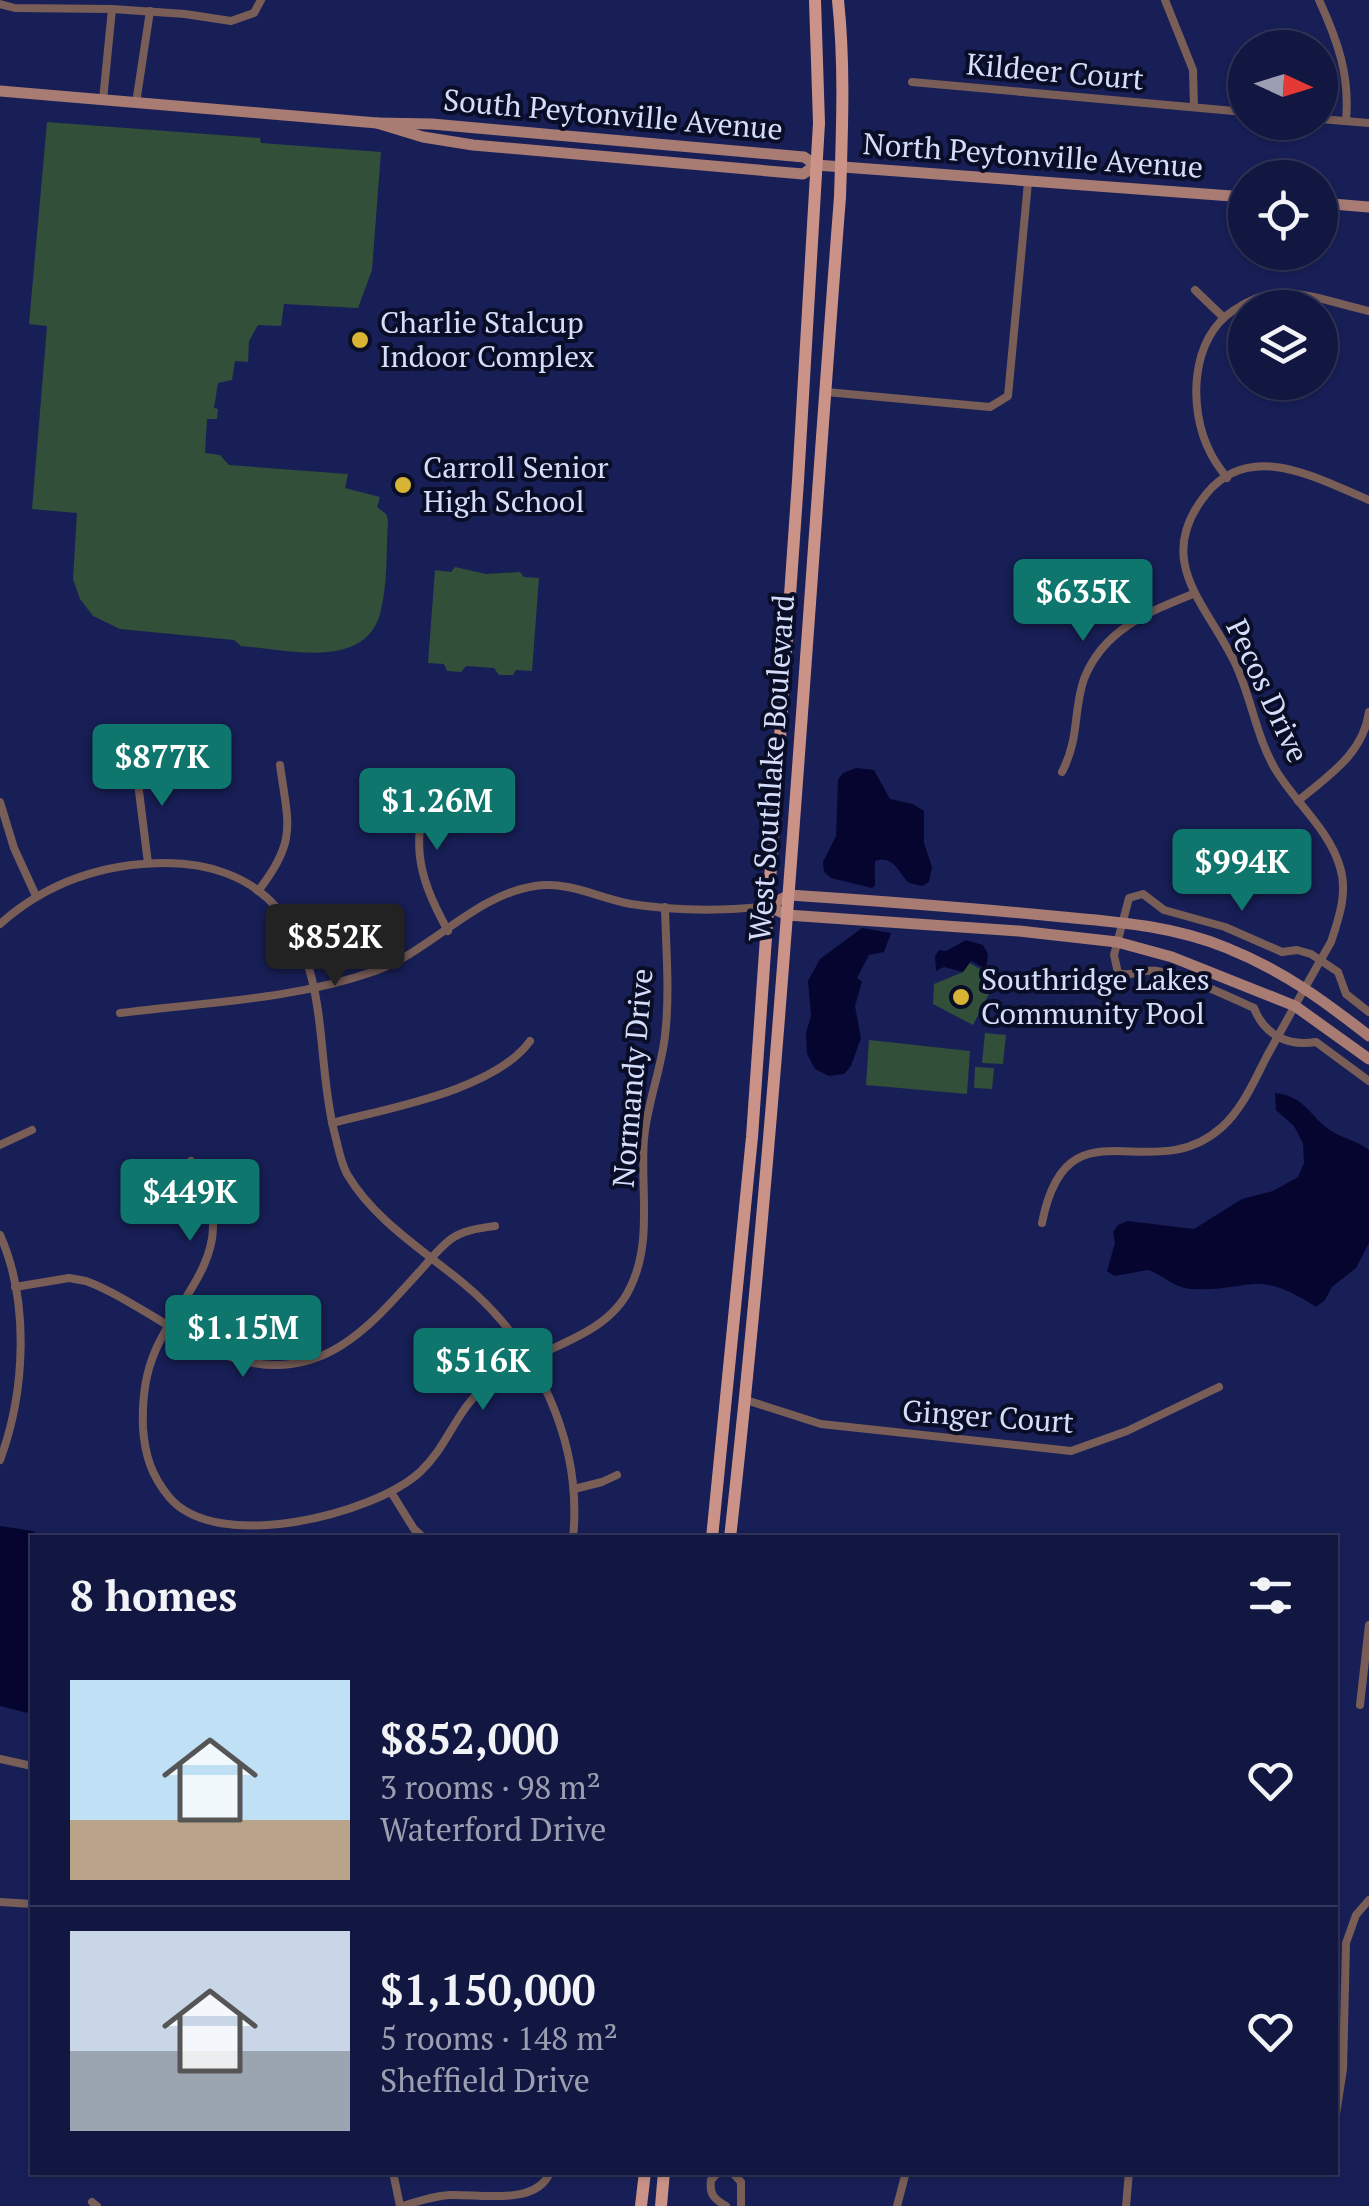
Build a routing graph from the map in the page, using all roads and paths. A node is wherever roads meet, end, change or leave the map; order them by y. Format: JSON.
{"nodes":[{"id":1,"x":261,"y":0,"type":"edge"},
{"id":2,"x":815,"y":0,"type":"edge"},
{"id":3,"x":838,"y":0,"type":"edge"},
{"id":4,"x":1165,"y":0,"type":"edge"},
{"id":5,"x":1319,"y":0,"type":"edge"},
{"id":6,"x":0,"y":4,"type":"edge"},
{"id":7,"x":131,"y":5,"type":"edge"},
{"id":8,"x":112,"y":8,"type":"junction"},
{"id":9,"x":150,"y":12,"type":"junction"},
{"id":10,"x":912,"y":82,"type":"dead end"},
{"id":11,"x":0,"y":91,"type":"edge"},
{"id":12,"x":103,"y":100,"type":"junction"},
{"id":13,"x":136,"y":103,"type":"junction"},
{"id":14,"x":1194,"y":107,"type":"junction"},
{"id":15,"x":1228,"y":110,"type":"edge"},
{"id":16,"x":1338,"y":120,"type":"edge"},
{"id":17,"x":1346,"y":121,"type":"junction"},
{"id":18,"x":377,"y":123,"type":"junction"},
{"id":19,"x":1369,"y":123,"type":"edge"},
{"id":20,"x":654,"y":144,"type":"junction"},
{"id":21,"x":652,"y":162,"type":"junction"},
{"id":22,"x":816,"y":165,"type":"junction"},
{"id":23,"x":841,"y":167,"type":"junction"},
{"id":24,"x":1028,"y":182,"type":"junction"},
{"id":25,"x":1228,"y":196,"type":"edge"},
{"id":26,"x":1338,"y":204,"type":"edge"},
{"id":27,"x":1369,"y":207,"type":"edge"},
{"id":28,"x":1195,"y":290,"type":"dead end"},
{"id":29,"x":1369,"y":311,"type":"edge"},
{"id":30,"x":1223,"y":317,"type":"junction"},
{"id":31,"x":824,"y":392,"type":"junction"},
{"id":32,"x":1227,"y":478,"type":"junction"},
{"id":33,"x":1369,"y":500,"type":"edge"},
{"id":34,"x":1193,"y":594,"type":"junction"},
{"id":35,"x":1369,"y":712,"type":"edge"},
{"id":36,"x":134,"y":760,"type":"dead end"},
{"id":37,"x":280,"y":765,"type":"dead end"},
{"id":38,"x":1062,"y":772,"type":"dead end"},
{"id":39,"x":429,"y":775,"type":"dead end"},
{"id":40,"x":1298,"y":800,"type":"junction"},
{"id":41,"x":0,"y":802,"type":"edge"},
{"id":42,"x":148,"y":863,"type":"junction"},
{"id":43,"x":258,"y":890,"type":"junction"},
{"id":44,"x":788,"y":895,"type":"junction"},
{"id":45,"x":36,"y":896,"type":"junction"},
{"id":46,"x":768,"y":906,"type":"junction"},
{"id":47,"x":665,"y":908,"type":"junction"},
{"id":48,"x":787,"y":914,"type":"junction"},
{"id":49,"x":1120,"y":921,"type":"junction"},
{"id":50,"x":0,"y":924,"type":"edge"},
{"id":51,"x":448,"y":931,"type":"junction"},
{"id":52,"x":1117,"y":942,"type":"junction"},
{"id":53,"x":1320,"y":960,"type":"junction"},
{"id":54,"x":1306,"y":986,"type":"junction"},
{"id":55,"x":316,"y":988,"type":"junction"},
{"id":56,"x":1294,"y":1006,"type":"junction"},
{"id":57,"x":1369,"y":1012,"type":"edge"},
{"id":58,"x":120,"y":1013,"type":"dead end"},
{"id":59,"x":1278,"y":1036,"type":"junction"},
{"id":60,"x":1369,"y":1036,"type":"edge"},
{"id":61,"x":530,"y":1042,"type":"dead end"},
{"id":62,"x":1369,"y":1059,"type":"edge"},
{"id":63,"x":1369,"y":1081,"type":"edge"},
{"id":64,"x":332,"y":1123,"type":"junction"},
{"id":65,"x":32,"y":1130,"type":"dead end"},
{"id":66,"x":0,"y":1145,"type":"edge"},
{"id":67,"x":191,"y":1161,"type":"dead end"},
{"id":68,"x":1042,"y":1224,"type":"dead end"},
{"id":69,"x":495,"y":1226,"type":"dead end"},
{"id":70,"x":0,"y":1236,"type":"edge"},
{"id":71,"x":432,"y":1258,"type":"junction"},
{"id":72,"x":14,"y":1287,"type":"junction"},
{"id":73,"x":170,"y":1324,"type":"junction"},
{"id":74,"x":530,"y":1359,"type":"junction"},
{"id":75,"x":1219,"y":1387,"type":"dead end"},
{"id":76,"x":746,"y":1400,"type":"junction"},
{"id":77,"x":0,"y":1460,"type":"edge"},
{"id":78,"x":617,"y":1475,"type":"dead end"},
{"id":79,"x":574,"y":1488,"type":"junction"},
{"id":80,"x":391,"y":1492,"type":"junction"},
{"id":81,"x":240,"y":1527,"type":"junction"},
{"id":82,"x":241,"y":1535,"type":"edge"},
{"id":83,"x":421,"y":1535,"type":"edge"},
{"id":84,"x":573,"y":1535,"type":"edge"},
{"id":85,"x":712,"y":1535,"type":"edge"},
{"id":86,"x":730,"y":1535,"type":"edge"},
{"id":87,"x":1369,"y":1625,"type":"edge"},
{"id":88,"x":1360,"y":1705,"type":"dead end"},
{"id":89,"x":0,"y":1759,"type":"edge"},
{"id":90,"x":30,"y":1766,"type":"edge"},
{"id":91,"x":1369,"y":1900,"type":"edge"},
{"id":92,"x":0,"y":1902,"type":"edge"},
{"id":93,"x":30,"y":1904,"type":"edge"},
{"id":94,"x":1338,"y":2101,"type":"edge"},
{"id":95,"x":395,"y":2175,"type":"edge"},
{"id":96,"x":549,"y":2175,"type":"edge"},
{"id":97,"x":645,"y":2175,"type":"edge"},
{"id":98,"x":664,"y":2175,"type":"edge"},
{"id":99,"x":715,"y":2175,"type":"edge"},
{"id":100,"x":735,"y":2175,"type":"edge"},
{"id":101,"x":905,"y":2175,"type":"edge"},
{"id":102,"x":1129,"y":2175,"type":"edge"},
{"id":103,"x":402,"y":2206,"type":"edge"},
{"id":104,"x":641,"y":2206,"type":"edge"},
{"id":105,"x":660,"y":2206,"type":"edge"},
{"id":106,"x":726,"y":2206,"type":"edge"},
{"id":107,"x":742,"y":2206,"type":"edge"},
{"id":108,"x":897,"y":2206,"type":"edge"},
{"id":109,"x":1126,"y":2206,"type":"edge"}],
"edges":[{"from":1,"to":9,"type":"street"},
{"from":2,"to":22,"type":"main road","name":"West Southlake Boulevard"},
{"from":3,"to":23,"type":"main road","name":"West Southlake Boulevard"},
{"from":4,"to":14,"type":"street"},
{"from":5,"to":17,"type":"street"},
{"from":6,"to":8,"type":"street"},
{"from":7,"to":8,"type":"street"},
{"from":7,"to":9,"type":"street"},
{"from":8,"to":12,"type":"street"},
{"from":9,"to":13,"type":"street"},
{"from":10,"to":14,"type":"street","name":"Kildeer Court"},
{"from":11,"to":12,"type":"street","name":"South Peytonville Avenue"},
{"from":12,"to":13,"type":"street","name":"South Peytonville Avenue"},
{"from":13,"to":18,"type":"street","name":"South Peytonville Avenue"},
{"from":14,"to":15,"type":"street","name":"Kildeer Court"},
{"from":16,"to":17,"type":"street"},
{"from":17,"to":19,"type":"street"},
{"from":18,"to":20,"type":"street","name":"South Peytonville Avenue"},
{"from":18,"to":21,"type":"street","name":"South Peytonville Avenue"},
{"from":20,"to":21,"type":"street"},
{"from":20,"to":22,"type":"street","name":"South Peytonville Avenue"},
{"from":21,"to":22,"type":"street","name":"South Peytonville Avenue"},
{"from":22,"to":23,"type":"street","name":"North Peytonville Avenue"},
{"from":22,"to":46,"type":"main road","name":"West Southlake Boulevard"},
{"from":23,"to":24,"type":"street","name":"North Peytonville Avenue"},
{"from":23,"to":31,"type":"main road","name":"West Southlake Boulevard"},
{"from":24,"to":25,"type":"street","name":"North Peytonville Avenue"},
{"from":24,"to":31,"type":"street"},
{"from":26,"to":27,"type":"street"},
{"from":28,"to":30,"type":"street"},
{"from":29,"to":30,"type":"street"},
{"from":30,"to":32,"type":"street"},
{"from":31,"to":44,"type":"main road","name":"West Southlake Boulevard"},
{"from":32,"to":33,"type":"street"},
{"from":32,"to":34,"type":"street","name":"Pecos Drive"},
{"from":34,"to":38,"type":"street"},
{"from":34,"to":40,"type":"street","name":"Pecos Drive"},
{"from":35,"to":40,"type":"street"},
{"from":36,"to":42,"type":"street"},
{"from":37,"to":43,"type":"street"},
{"from":39,"to":51,"type":"street"},
{"from":40,"to":53,"type":"street","name":"Pecos Drive"},
{"from":41,"to":45,"type":"street"},
{"from":42,"to":43,"type":"street"},
{"from":42,"to":45,"type":"street"},
{"from":43,"to":55,"type":"street"},
{"from":44,"to":46,"type":"street"},
{"from":44,"to":48,"type":"main road","name":"West Southlake Boulevard"},
{"from":44,"to":49,"type":"street"},
{"from":45,"to":50,"type":"street"},
{"from":46,"to":47,"type":"street"},
{"from":46,"to":48,"type":"street"},
{"from":46,"to":85,"type":"main road","name":"West Southlake Boulevard"},
{"from":47,"to":51,"type":"street"},
{"from":47,"to":74,"type":"street","name":"Normandy Drive"},
{"from":48,"to":52,"type":"street"},
{"from":48,"to":76,"type":"main road","name":"West Southlake Boulevard"},
{"from":49,"to":52,"type":"street"},
{"from":49,"to":53,"type":"street"},
{"from":49,"to":54,"type":"street"},
{"from":51,"to":55,"type":"street"},
{"from":52,"to":56,"type":"street"},
{"from":52,"to":59,"type":"street"},
{"from":53,"to":54,"type":"street","name":"Pecos Drive"},
{"from":53,"to":57,"type":"street"},
{"from":54,"to":56,"type":"street","name":"Pecos Drive"},
{"from":54,"to":60,"type":"street"},
{"from":55,"to":58,"type":"street"},
{"from":55,"to":64,"type":"street"},
{"from":56,"to":59,"type":"street","name":"Pecos Drive"},
{"from":56,"to":62,"type":"street"},
{"from":59,"to":63,"type":"street"},
{"from":59,"to":68,"type":"street","name":"Pecos Drive"},
{"from":61,"to":64,"type":"street"},
{"from":64,"to":71,"type":"street"},
{"from":65,"to":66,"type":"street"},
{"from":67,"to":73,"type":"street","name":"Normandy Drive"},
{"from":69,"to":71,"type":"street"},
{"from":70,"to":72,"type":"street"},
{"from":71,"to":73,"type":"street"},
{"from":71,"to":74,"type":"street"},
{"from":72,"to":73,"type":"street"},
{"from":72,"to":77,"type":"street"},
{"from":73,"to":81,"type":"street","name":"Normandy Drive"},
{"from":74,"to":79,"type":"street"},
{"from":74,"to":80,"type":"street","name":"Normandy Drive"},
{"from":75,"to":76,"type":"street","name":"Ginger Court"},
{"from":76,"to":86,"type":"main road","name":"West Southlake Boulevard"},
{"from":78,"to":79,"type":"street"},
{"from":79,"to":84,"type":"street"},
{"from":80,"to":81,"type":"street","name":"Normandy Drive"},
{"from":80,"to":83,"type":"street"},
{"from":81,"to":82,"type":"street"},
{"from":87,"to":88,"type":"street"},
{"from":89,"to":90,"type":"street"},
{"from":91,"to":94,"type":"street"},
{"from":92,"to":93,"type":"street"},
{"from":95,"to":103,"type":"street"},
{"from":96,"to":103,"type":"street"},
{"from":97,"to":104,"type":"main road"},
{"from":98,"to":105,"type":"main road"},
{"from":99,"to":106,"type":"street"},
{"from":100,"to":107,"type":"street"},
{"from":101,"to":108,"type":"street"},
{"from":102,"to":109,"type":"street"}]}
